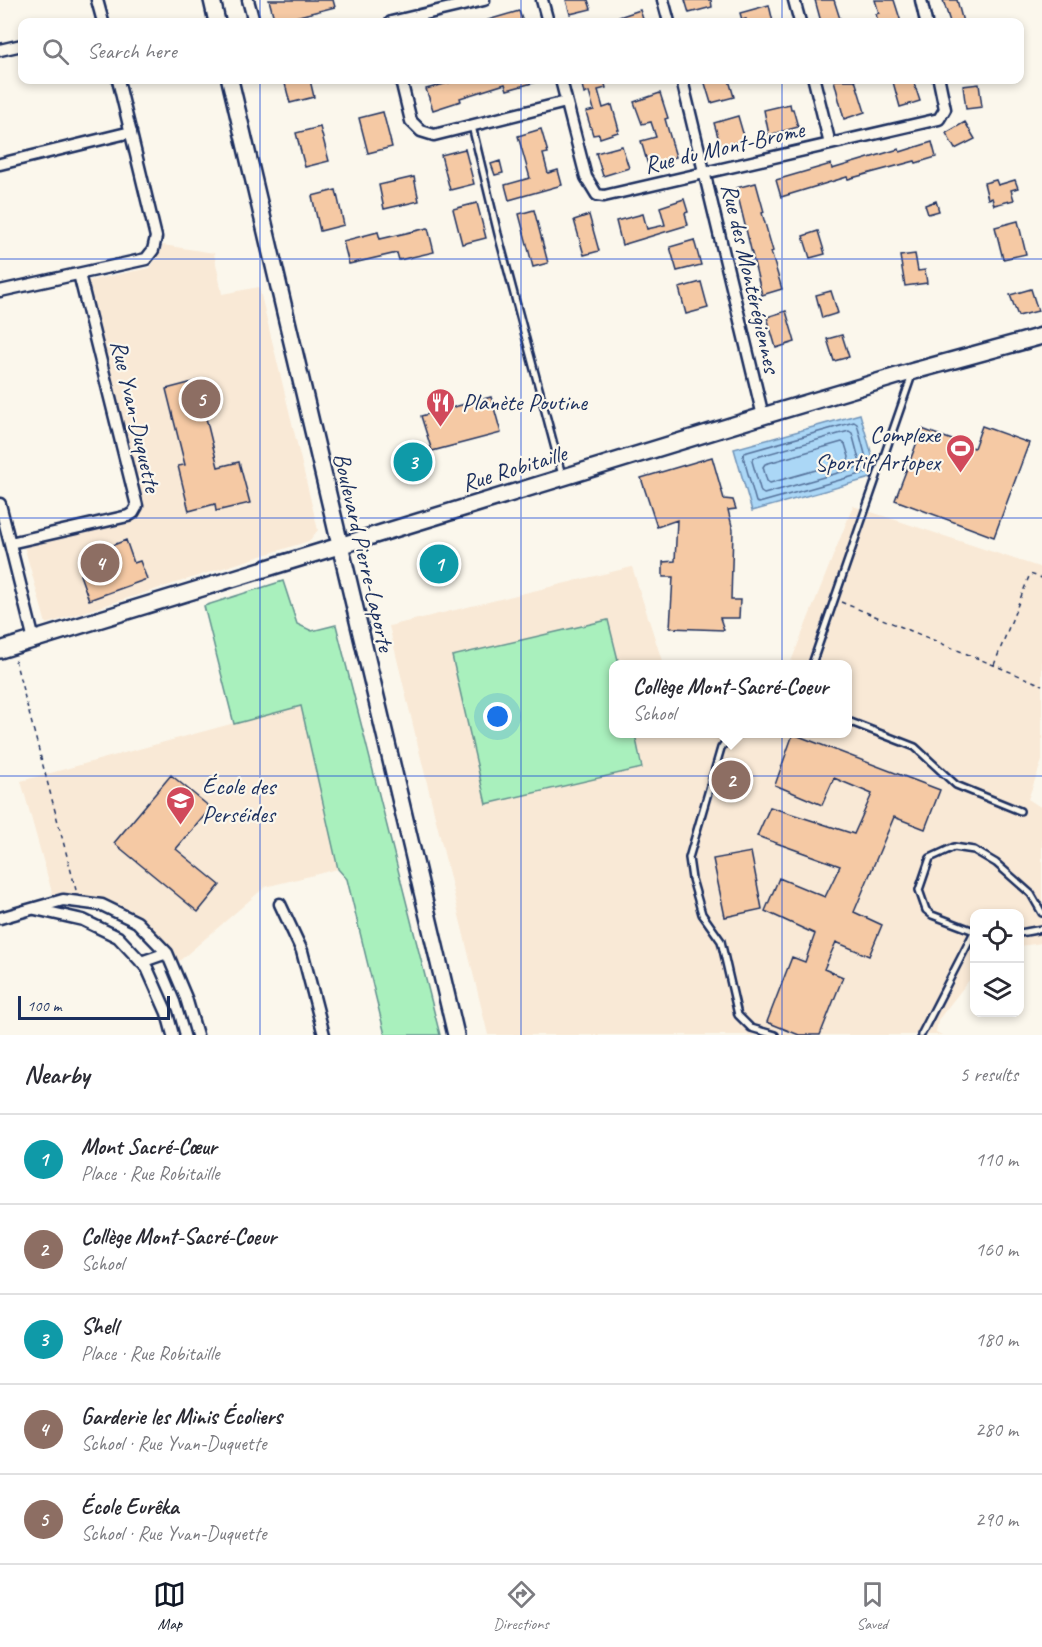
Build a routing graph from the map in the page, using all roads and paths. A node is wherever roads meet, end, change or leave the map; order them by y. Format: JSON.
{"nodes":[{"id":1,"x":97,"y":0,"type":"edge"},
{"id":2,"x":212,"y":0,"type":"edge"},
{"id":3,"x":248,"y":0,"type":"edge"},
{"id":4,"x":484,"y":0,"type":"edge"},
{"id":5,"x":542,"y":0,"type":"edge"},
{"id":6,"x":663,"y":0,"type":"edge"},
{"id":7,"x":794,"y":0,"type":"edge"},
{"id":8,"x":921,"y":0,"type":"edge"},
{"id":9,"x":102,"y":18,"type":"edge"},
{"id":10,"x":216,"y":18,"type":"edge"},
{"id":11,"x":253,"y":18,"type":"edge"},
{"id":12,"x":408,"y":18,"type":"edge"},
{"id":13,"x":547,"y":18,"type":"edge"},
{"id":14,"x":668,"y":18,"type":"edge"},
{"id":15,"x":799,"y":18,"type":"edge"},
{"id":16,"x":925,"y":18,"type":"edge"},
{"id":17,"x":18,"y":46,"type":"edge"},
{"id":18,"x":0,"y":50,"type":"edge"},
{"id":19,"x":119,"y":84,"type":"edge"},
{"id":20,"x":231,"y":84,"type":"edge"},
{"id":21,"x":402,"y":84,"type":"edge"},
{"id":22,"x":562,"y":84,"type":"edge"},
{"id":23,"x":683,"y":84,"type":"edge"},
{"id":24,"x":815,"y":84,"type":"edge"},
{"id":25,"x":940,"y":84,"type":"edge"},
{"id":26,"x":566,"y":102,"type":"junction"},
{"id":27,"x":472,"y":126,"type":"junction"},
{"id":28,"x":131,"y":132,"type":"junction"},
{"id":29,"x":830,"y":144,"type":"junction"},
{"id":30,"x":0,"y":164,"type":"edge"},
{"id":31,"x":705,"y":173,"type":"junction"},
{"id":32,"x":79,"y":274,"type":"junction"},
{"id":33,"x":0,"y":291,"type":"edge"},
{"id":34,"x":1042,"y":336,"type":"edge"},
{"id":35,"x":914,"y":371,"type":"junction"},
{"id":36,"x":763,"y":416,"type":"junction"},
{"id":37,"x":563,"y":477,"type":"junction"},
{"id":38,"x":0,"y":504,"type":"edge"},
{"id":39,"x":10,"y":543,"type":"junction"},
{"id":40,"x":339,"y":545,"type":"junction"},
{"id":41,"x":1042,"y":578,"type":"edge"},
{"id":42,"x":835,"y":600,"type":"junction"},
{"id":43,"x":34,"y":639,"type":"junction"},
{"id":44,"x":6,"y":648,"type":"edge"},
{"id":45,"x":813,"y":660,"type":"edge"},
{"id":46,"x":993,"y":665,"type":"junction"},
{"id":47,"x":1042,"y":685,"type":"edge"},
{"id":48,"x":852,"y":723,"type":"edge"},
{"id":49,"x":728,"y":738,"type":"edge"},
{"id":50,"x":1020,"y":811,"type":"dead end"},
{"id":51,"x":79,"y":902,"type":"junction"},
{"id":52,"x":280,"y":904,"type":"dead end"},
{"id":53,"x":35,"y":909,"type":"junction"},
{"id":54,"x":1042,"y":913,"type":"edge"},
{"id":55,"x":0,"y":918,"type":"edge"},
{"id":56,"x":970,"y":929,"type":"edge"},
{"id":57,"x":1042,"y":929,"type":"edge"},
{"id":58,"x":1024,"y":932,"type":"edge"},
{"id":59,"x":970,"y":941,"type":"edge"},
{"id":60,"x":167,"y":953,"type":"junction"},
{"id":61,"x":141,"y":962,"type":"junction"},
{"id":62,"x":173,"y":1035,"type":"edge"},
{"id":63,"x":197,"y":1035,"type":"edge"},
{"id":64,"x":324,"y":1035,"type":"edge"},
{"id":65,"x":456,"y":1035,"type":"edge"},
{"id":66,"x":775,"y":1035,"type":"edge"},
{"id":67,"x":921,"y":1035,"type":"edge"}],
"edges":[{"from":1,"to":9,"type":"street"},
{"from":2,"to":10,"type":"street"},
{"from":3,"to":11,"type":"street"},
{"from":4,"to":12,"type":"street"},
{"from":5,"to":13,"type":"street"},
{"from":6,"to":14,"type":"street"},
{"from":7,"to":15,"type":"street"},
{"from":8,"to":16,"type":"street"},
{"from":17,"to":18,"type":"street"},
{"from":19,"to":28,"type":"street"},
{"from":20,"to":40,"type":"street","name":"Boulevard Pierre-Laporte"},
{"from":21,"to":27,"type":"street"},
{"from":22,"to":26,"type":"street","name":"Rue du Mont-Brome"},
{"from":23,"to":31,"type":"street","name":"Rue des Montérégiennes"},
{"from":24,"to":29,"type":"street"},
{"from":25,"to":29,"type":"street","name":"Rue du Mont-Brome"},
{"from":26,"to":27,"type":"street"},
{"from":26,"to":31,"type":"street","name":"Rue du Mont-Brome"},
{"from":27,"to":37,"type":"lane"},
{"from":28,"to":30,"type":"street"},
{"from":28,"to":32,"type":"street"},
{"from":29,"to":31,"type":"street","name":"Rue du Mont-Brome"},
{"from":31,"to":36,"type":"street","name":"Rue des Montérégiennes"},
{"from":32,"to":33,"type":"street"},
{"from":32,"to":39,"type":"street","name":"Rue Yvan-Duquette"},
{"from":34,"to":35,"type":"street","name":"Rue Robitaille"},
{"from":35,"to":36,"type":"street","name":"Rue Robitaille"},
{"from":35,"to":42,"type":"lane"},
{"from":36,"to":37,"type":"street","name":"Rue Robitaille"},
{"from":37,"to":40,"type":"street","name":"Rue Robitaille"},
{"from":38,"to":39,"type":"street"},
{"from":39,"to":43,"type":"street"},
{"from":40,"to":43,"type":"street","name":"Rue Robitaille"},
{"from":40,"to":65,"type":"street","name":"Boulevard Pierre-Laporte"},
{"from":41,"to":46,"type":"path"},
{"from":42,"to":45,"type":"lane"},
{"from":42,"to":46,"type":"path"},
{"from":43,"to":44,"type":"street","name":"Rue Robitaille"},
{"from":44,"to":51,"type":"path"},
{"from":46,"to":47,"type":"path"},
{"from":48,"to":50,"type":"lane"},
{"from":49,"to":66,"type":"lane"},
{"from":51,"to":53,"type":"street"},
{"from":51,"to":60,"type":"street"},
{"from":52,"to":64,"type":"street"},
{"from":53,"to":55,"type":"street"},
{"from":53,"to":61,"type":"street"},
{"from":54,"to":56,"type":"lane"},
{"from":57,"to":58,"type":"lane"},
{"from":59,"to":67,"type":"lane"},
{"from":60,"to":61,"type":"street"},
{"from":60,"to":63,"type":"street"},
{"from":61,"to":62,"type":"street"}]}
